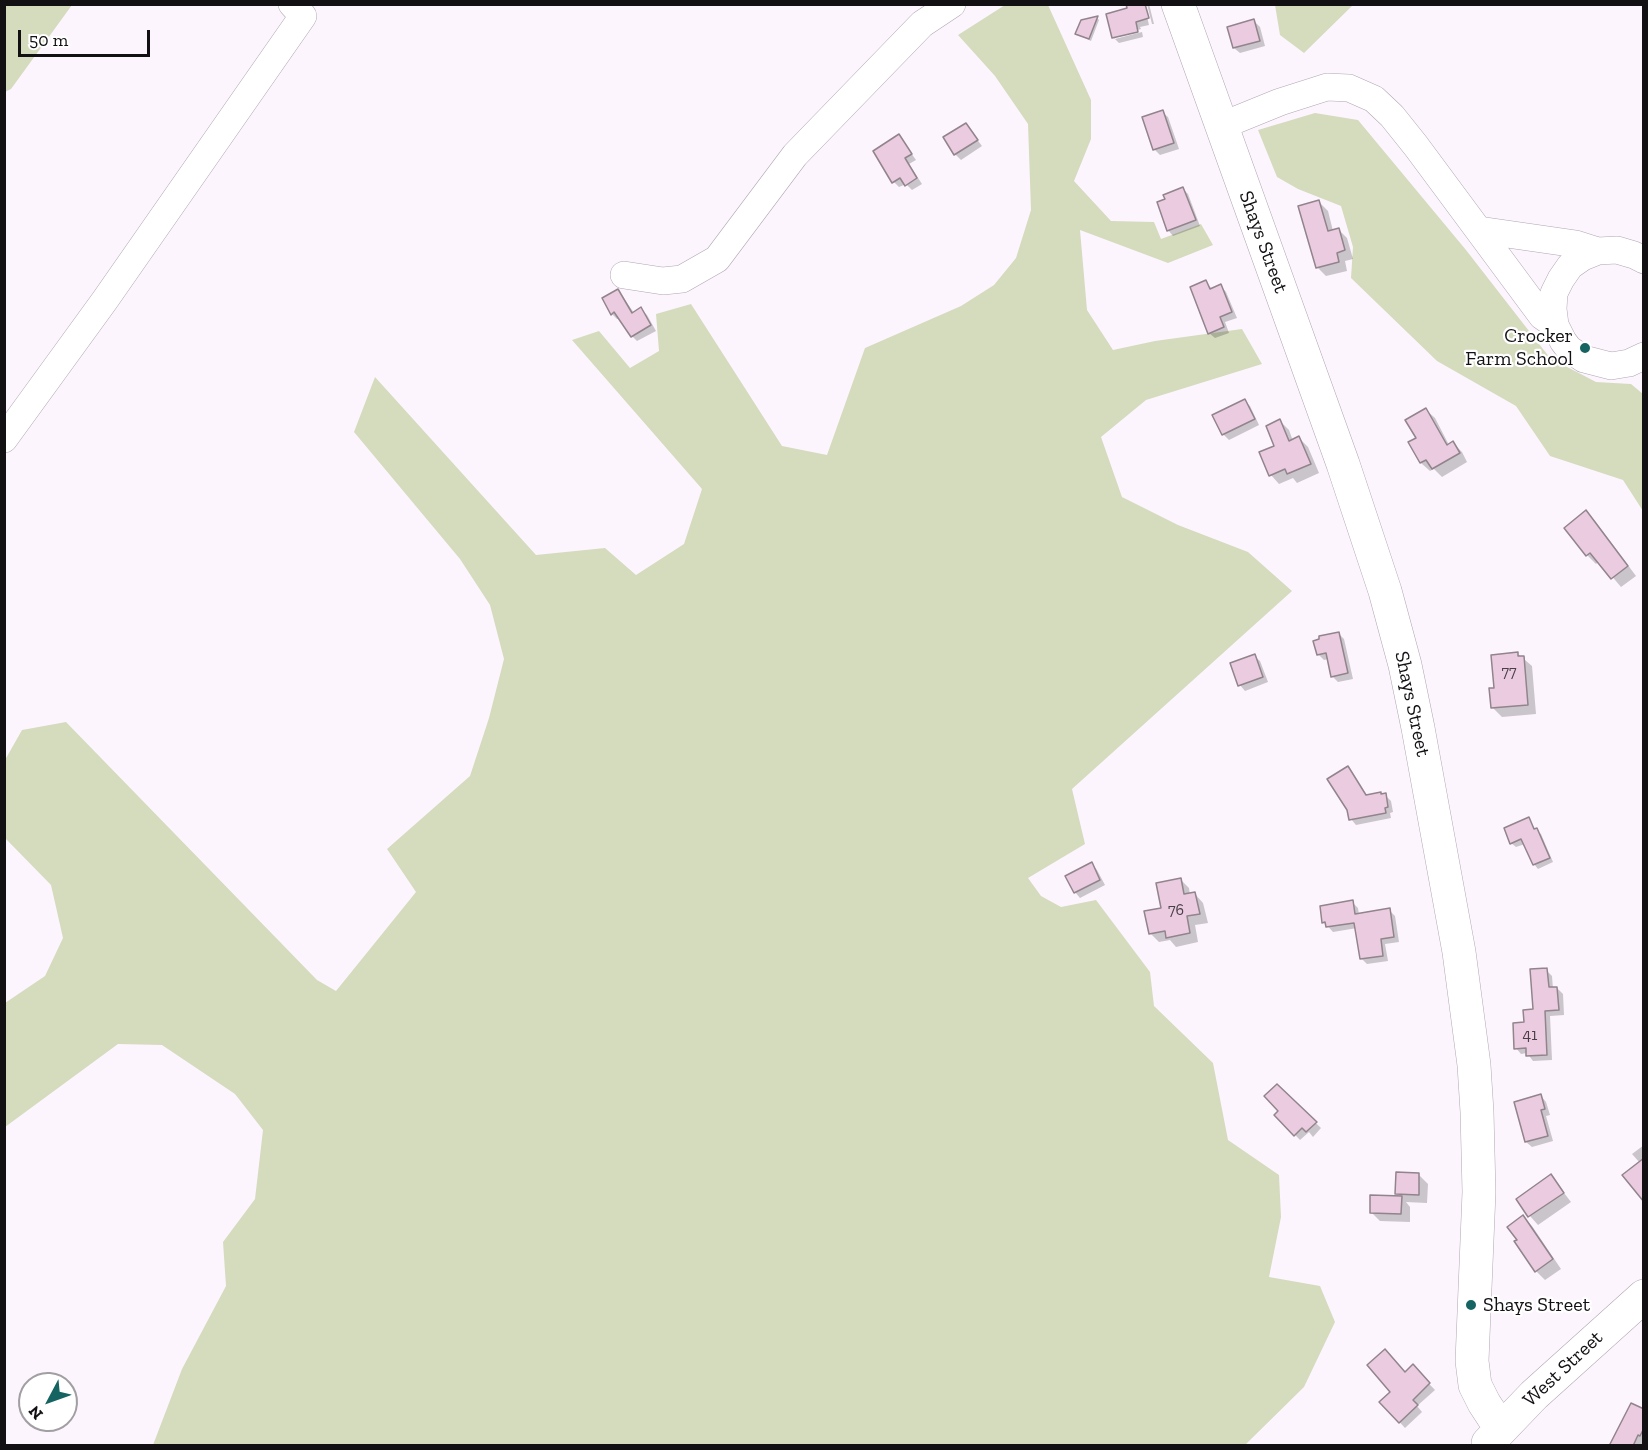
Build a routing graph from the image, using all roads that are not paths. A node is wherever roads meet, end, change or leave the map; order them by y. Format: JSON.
{"nodes":[{"id":1,"x":292,"y":4,"type":"edge"},
{"id":2,"x":952,"y":4,"type":"edge"},
{"id":3,"x":1178,"y":4,"type":"edge"},
{"id":4,"x":1221,"y":126,"type":"junction"},
{"id":5,"x":1479,"y":230,"type":"junction"},
{"id":6,"x":1598,"y":251,"type":"junction"},
{"id":7,"x":1644,"y":260,"type":"edge"},
{"id":8,"x":624,"y":275,"type":"dead end"},
{"id":9,"x":1555,"y":325,"type":"junction"},
{"id":10,"x":1644,"y":356,"type":"edge"},
{"id":11,"x":4,"y":439,"type":"edge"},
{"id":12,"x":1644,"y":1296,"type":"edge"},
{"id":13,"x":1494,"y":1437,"type":"edge"}],
"edges":[{"from":1,"to":11,"type":"lane"},
{"from":2,"to":8,"type":"lane"},
{"from":3,"to":4,"type":"main road","name":"Shays Street"},
{"from":4,"to":5,"type":"lane"},
{"from":4,"to":13,"type":"main road","name":"Shays Street"},
{"from":5,"to":6,"type":"lane"},
{"from":5,"to":9,"type":"lane"},
{"from":6,"to":7,"type":"lane"},
{"from":6,"to":9,"type":"lane"},
{"from":9,"to":10,"type":"lane"},
{"from":12,"to":13,"type":"main road","name":"West Street"}]}
